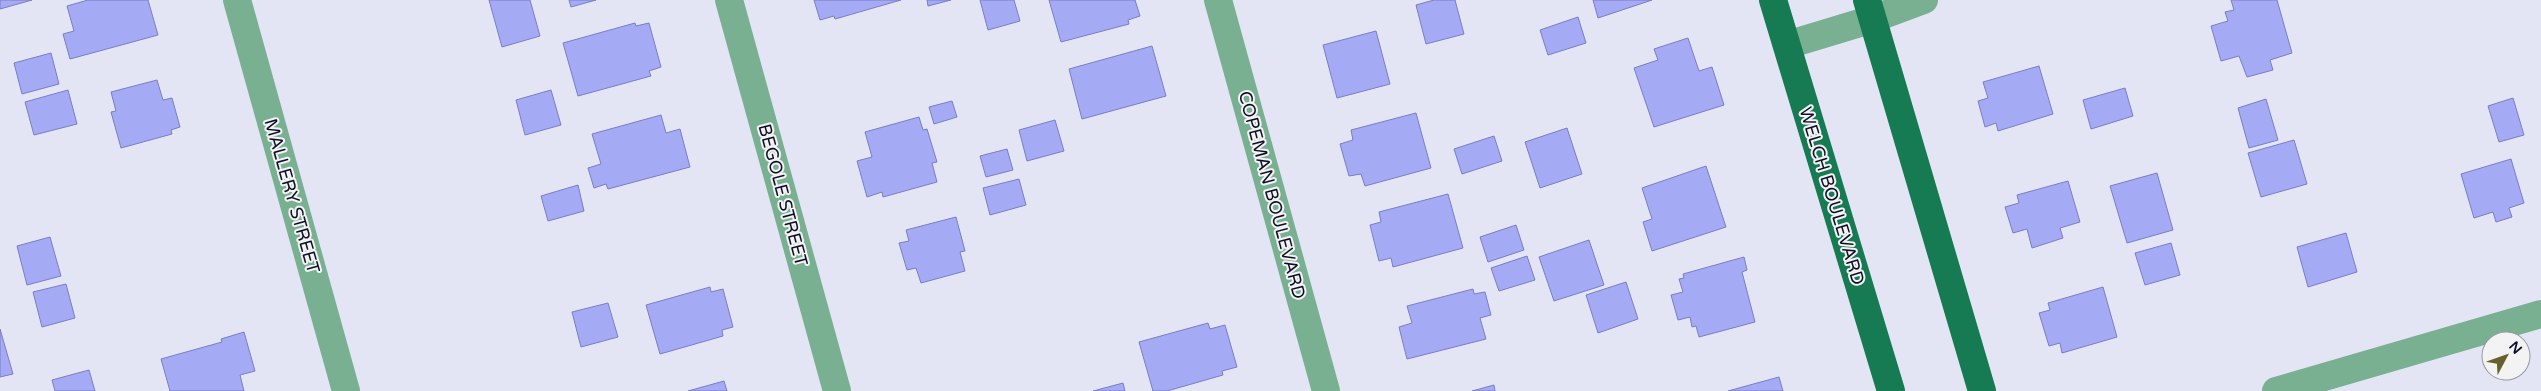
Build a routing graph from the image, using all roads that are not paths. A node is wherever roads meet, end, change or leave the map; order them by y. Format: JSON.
{"nodes":[{"id":1,"x":237,"y":0,"type":"edge"},
{"id":2,"x":729,"y":0,"type":"edge"},
{"id":3,"x":1218,"y":0,"type":"edge"},
{"id":4,"x":1773,"y":0,"type":"edge"},
{"id":5,"x":1924,"y":0,"type":"edge"},
{"id":6,"x":1870,"y":9,"type":"edge"},
{"id":7,"x":1787,"y":45,"type":"junction"},
{"id":8,"x":2541,"y":314,"type":"edge"},
{"id":9,"x":346,"y":391,"type":"edge"},
{"id":10,"x":837,"y":391,"type":"edge"},
{"id":11,"x":1326,"y":391,"type":"edge"},
{"id":12,"x":1891,"y":391,"type":"edge"},
{"id":13,"x":1982,"y":391,"type":"edge"},
{"id":14,"x":2276,"y":391,"type":"edge"}],
"edges":[{"from":1,"to":9,"type":"street","name":"MALLERY STREET"},
{"from":2,"to":10,"type":"street","name":"BEGOLE STREET"},
{"from":3,"to":11,"type":"street","name":"COPEMAN BOULEVARD"},
{"from":4,"to":7,"type":"main road","name":"WELCH BOULEVARD"},
{"from":5,"to":6,"type":"street"},
{"from":6,"to":7,"type":"street"},
{"from":6,"to":13,"type":"main road"},
{"from":7,"to":12,"type":"main road","name":"WELCH BOULEVARD"},
{"from":8,"to":14,"type":"street"}]}
